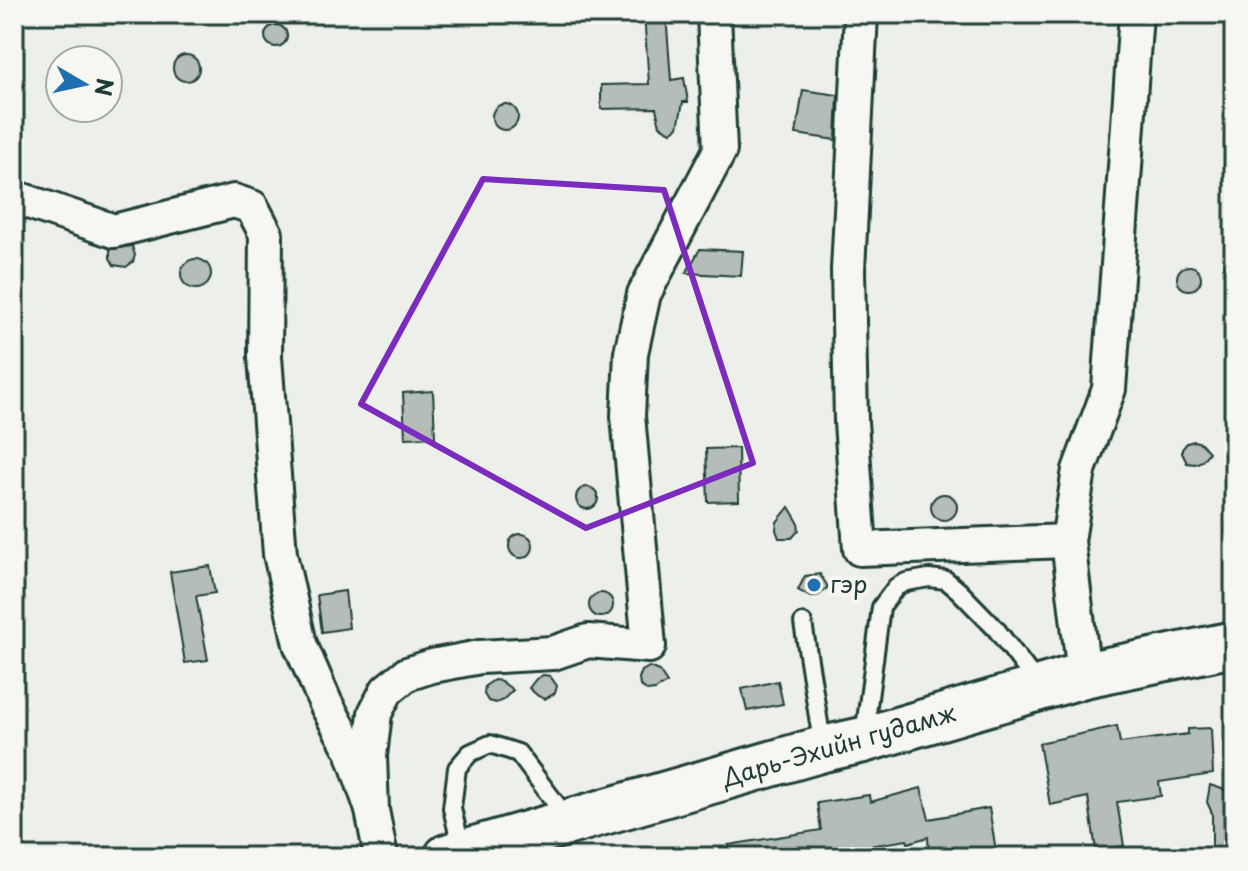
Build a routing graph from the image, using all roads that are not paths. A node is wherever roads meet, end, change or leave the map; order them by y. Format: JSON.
{"nodes":[{"id":1,"x":714,"y":14,"type":"edge"},
{"id":2,"x":861,"y":14,"type":"edge"},
{"id":3,"x":1136,"y":14,"type":"edge"},
{"id":4,"x":14,"y":197,"type":"edge"},
{"id":5,"x":1068,"y":541,"type":"junction"},
{"id":6,"x":803,"y":623,"type":"dead end"},
{"id":7,"x":1234,"y":644,"type":"edge"},
{"id":8,"x":1084,"y":675,"type":"junction"},
{"id":9,"x":1041,"y":688,"type":"junction"},
{"id":10,"x":843,"y":745,"type":"junction"},
{"id":11,"x":372,"y":810,"type":"junction"},
{"id":12,"x":570,"y":822,"type":"junction"},
{"id":13,"x":455,"y":855,"type":"edge"},
{"id":14,"x":381,"y":857,"type":"edge"}],
"edges":[{"from":1,"to":11,"type":"street"},
{"from":2,"to":5,"type":"street"},
{"from":3,"to":5,"type":"street"},
{"from":4,"to":11,"type":"street"},
{"from":5,"to":8,"type":"street"},
{"from":6,"to":10,"type":"lane"},
{"from":7,"to":8,"type":"main road","name":"Дарь-Эхийн гудамж"},
{"from":8,"to":9,"type":"main road","name":"Дарь-Эхийн гудамж"},
{"from":9,"to":10,"type":"main road","name":"Дарь-Эхийн гудамж"},
{"from":9,"to":10,"type":"lane"},
{"from":10,"to":12,"type":"main road","name":"Дарь-Эхийн гудамж"},
{"from":11,"to":14,"type":"street"},
{"from":12,"to":13,"type":"main road","name":"Дарь-Эхийн гудамж"},
{"from":12,"to":13,"type":"lane"}]}
